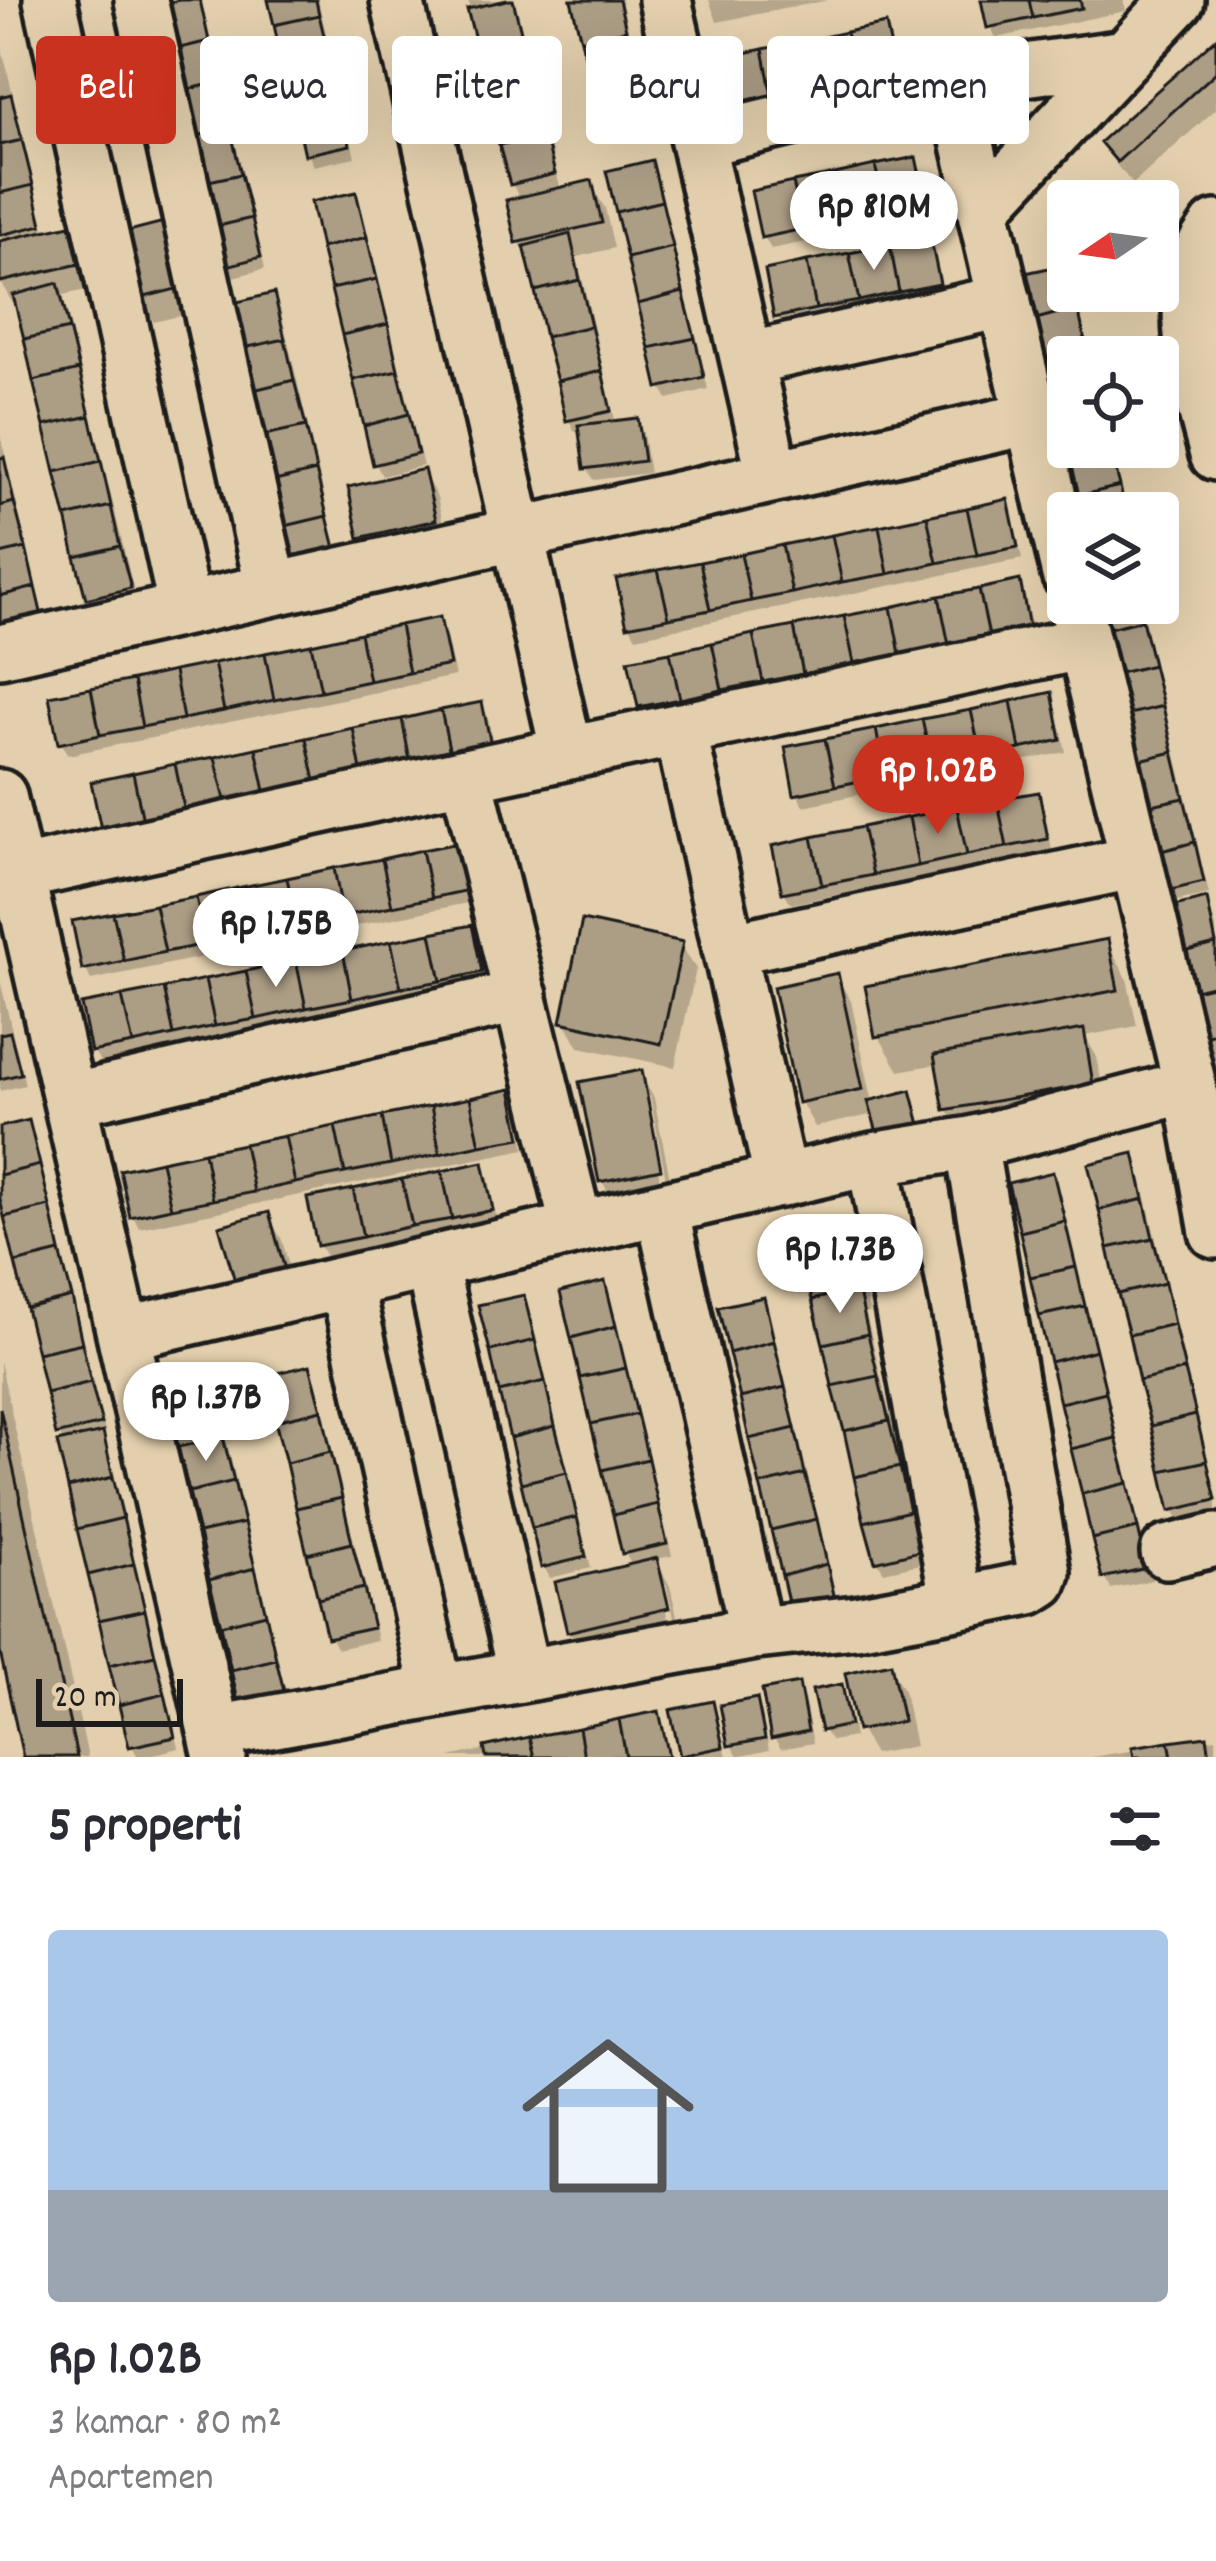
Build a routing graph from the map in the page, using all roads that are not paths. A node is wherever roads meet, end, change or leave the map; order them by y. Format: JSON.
{"nodes":[{"id":1,"x":50,"y":0,"type":"edge"},
{"id":2,"x":141,"y":0,"type":"edge"},
{"id":3,"x":397,"y":0,"type":"edge"},
{"id":4,"x":665,"y":0,"type":"edge"},
{"id":5,"x":1178,"y":0,"type":"edge"},
{"id":6,"x":674,"y":36,"type":"edge"},
{"id":7,"x":1126,"y":56,"type":"junction"},
{"id":8,"x":1029,"y":69,"type":"edge"},
{"id":9,"x":700,"y":144,"type":"edge"},
{"id":10,"x":969,"y":144,"type":"edge"},
{"id":11,"x":984,"y":207,"type":"junction"},
{"id":12,"x":1216,"y":227,"type":"edge"},
{"id":13,"x":1005,"y":302,"type":"junction"},
{"id":14,"x":747,"y":358,"type":"junction"},
{"id":15,"x":1032,"y":418,"type":"junction"},
{"id":16,"x":1216,"y":454,"type":"edge"},
{"id":17,"x":773,"y":476,"type":"junction"},
{"id":18,"x":1049,"y":492,"type":"edge"},
{"id":19,"x":517,"y":533,"type":"junction"},
{"id":20,"x":272,"y":589,"type":"junction"},
{"id":21,"x":185,"y":609,"type":"junction"},
{"id":22,"x":1076,"y":624,"type":"edge"},
{"id":23,"x":1080,"y":624,"type":"edge"},
{"id":24,"x":0,"y":651,"type":"edge"},
{"id":25,"x":680,"y":729,"type":"junction"},
{"id":26,"x":567,"y":753,"type":"junction"},
{"id":27,"x":466,"y":775,"type":"junction"},
{"id":28,"x":0,"y":796,"type":"edge"},
{"id":29,"x":1136,"y":862,"type":"junction"},
{"id":30,"x":18,"y":874,"type":"junction"},
{"id":31,"x":729,"y":949,"type":"junction"},
{"id":32,"x":521,"y":996,"type":"junction"},
{"id":33,"x":1190,"y":1086,"type":"junction"},
{"id":34,"x":70,"y":1100,"type":"junction"},
{"id":35,"x":970,"y":1143,"type":"junction"},
{"id":36,"x":873,"y":1159,"type":"junction"},
{"id":37,"x":781,"y":1181,"type":"junction"},
{"id":38,"x":662,"y":1209,"type":"junction"},
{"id":39,"x":577,"y":1228,"type":"junction"},
{"id":40,"x":1216,"y":1232,"type":"edge"},
{"id":41,"x":431,"y":1263,"type":"junction"},
{"id":42,"x":346,"y":1282,"type":"junction"},
{"id":43,"x":124,"y":1334,"type":"junction"},
{"id":44,"x":1216,"y":1540,"type":"edge"},
{"id":45,"x":1167,"y":1552,"type":"dead end"},
{"id":46,"x":957,"y":1604,"type":"junction"},
{"id":47,"x":756,"y":1633,"type":"junction"},
{"id":48,"x":524,"y":1676,"type":"junction"},
{"id":49,"x":437,"y":1691,"type":"junction"},
{"id":50,"x":218,"y":1745,"type":"edge"}],
"edges":[{"from":1,"to":21,"type":"street"},
{"from":2,"to":20,"type":"street"},
{"from":3,"to":19,"type":"street"},
{"from":4,"to":6,"type":"street"},
{"from":5,"to":7,"type":"street"},
{"from":7,"to":8,"type":"street"},
{"from":7,"to":11,"type":"street"},
{"from":9,"to":14,"type":"street"},
{"from":10,"to":11,"type":"street"},
{"from":11,"to":13,"type":"street"},
{"from":12,"to":16,"type":"street"},
{"from":13,"to":14,"type":"street"},
{"from":13,"to":15,"type":"street"},
{"from":14,"to":17,"type":"street"},
{"from":15,"to":17,"type":"street"},
{"from":15,"to":18,"type":"street"},
{"from":17,"to":19,"type":"street"},
{"from":19,"to":20,"type":"street"},
{"from":19,"to":26,"type":"street"},
{"from":20,"to":21,"type":"street"},
{"from":21,"to":24,"type":"street"},
{"from":22,"to":25,"type":"street"},
{"from":23,"to":29,"type":"street"},
{"from":25,"to":26,"type":"street"},
{"from":25,"to":31,"type":"street"},
{"from":26,"to":27,"type":"street"},
{"from":27,"to":30,"type":"street"},
{"from":27,"to":32,"type":"street"},
{"from":28,"to":30,"type":"street"},
{"from":29,"to":31,"type":"street"},
{"from":29,"to":33,"type":"street"},
{"from":30,"to":34,"type":"street"},
{"from":31,"to":37,"type":"street"},
{"from":32,"to":34,"type":"street"},
{"from":32,"to":39,"type":"street"},
{"from":33,"to":35,"type":"street"},
{"from":33,"to":40,"type":"street"},
{"from":34,"to":43,"type":"street"},
{"from":35,"to":36,"type":"street"},
{"from":35,"to":46,"type":"street"},
{"from":36,"to":37,"type":"street"},
{"from":36,"to":46,"type":"street"},
{"from":37,"to":38,"type":"street"},
{"from":38,"to":39,"type":"street"},
{"from":38,"to":47,"type":"street"},
{"from":39,"to":41,"type":"street"},
{"from":41,"to":42,"type":"street"},
{"from":41,"to":48,"type":"street"},
{"from":42,"to":43,"type":"street"},
{"from":42,"to":49,"type":"street"},
{"from":43,"to":50,"type":"street"},
{"from":44,"to":45,"type":"street"},
{"from":46,"to":47,"type":"street"},
{"from":47,"to":48,"type":"street"},
{"from":48,"to":49,"type":"street"},
{"from":49,"to":50,"type":"street"}]}
